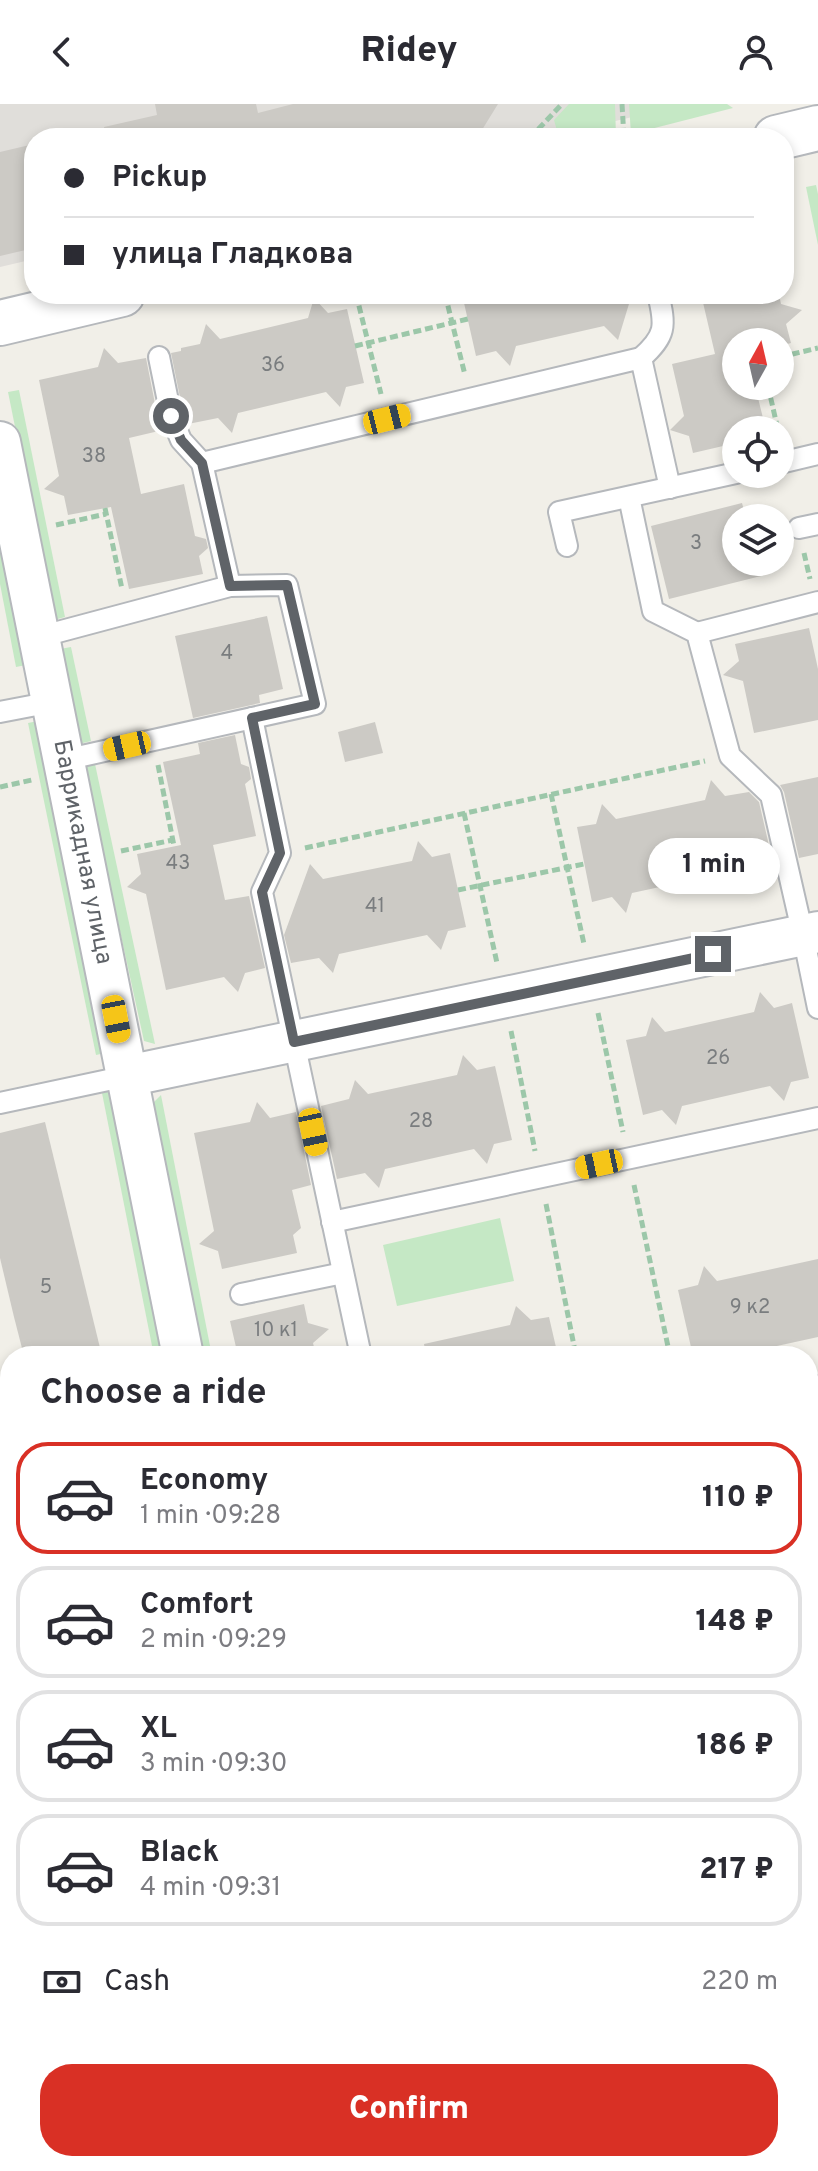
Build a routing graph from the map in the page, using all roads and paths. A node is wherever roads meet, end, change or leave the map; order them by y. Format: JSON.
{"nodes":[{"id":1,"x":562,"y":104,"type":"edge"},
{"id":2,"x":622,"y":104,"type":"edge"},
{"id":3,"x":539,"y":128,"type":"edge"},
{"id":4,"x":623,"y":128,"type":"edge"},
{"id":5,"x":818,"y":128,"type":"edge"},
{"id":6,"x":794,"y":134,"type":"edge"},
{"id":7,"x":80,"y":304,"type":"edge"},
{"id":8,"x":358,"y":304,"type":"edge"},
{"id":9,"x":448,"y":304,"type":"edge"},
{"id":10,"x":661,"y":304,"type":"edge"},
{"id":11,"x":468,"y":319,"type":"dead end"},
{"id":12,"x":452,"y":322,"type":"junction"},
{"id":13,"x":0,"y":323,"type":"edge"},
{"id":14,"x":368,"y":343,"type":"junction"},
{"id":15,"x":355,"y":346,"type":"dead end"},
{"id":16,"x":818,"y":348,"type":"edge"},
{"id":17,"x":794,"y":354,"type":"edge"},
{"id":18,"x":159,"y":357,"type":"dead end"},
{"id":19,"x":641,"y":358,"type":"junction"},
{"id":20,"x":471,"y":399,"type":"junction"},
{"id":21,"x":387,"y":419,"type":"junction"},
{"id":22,"x":0,"y":442,"type":"edge"},
{"id":23,"x":818,"y":454,"type":"edge"},
{"id":24,"x":794,"y":460,"type":"edge"},
{"id":25,"x":202,"y":463,"type":"junction"},
{"id":26,"x":722,"y":476,"type":"edge"},
{"id":27,"x":670,"y":488,"type":"junction"},
{"id":28,"x":629,"y":497,"type":"junction"},
{"id":29,"x":56,"y":525,"type":"dead end"},
{"id":30,"x":567,"y":546,"type":"dead end"},
{"id":31,"x":230,"y":586,"type":"junction"},
{"id":32,"x":818,"y":602,"type":"edge"},
{"id":33,"x":127,"y":613,"type":"junction"},
{"id":34,"x":697,"y":633,"type":"junction"},
{"id":35,"x":39,"y":637,"type":"junction"},
{"id":36,"x":52,"y":702,"type":"junction"},
{"id":37,"x":0,"y":712,"type":"edge"},
{"id":38,"x":252,"y":718,"type":"junction"},
{"id":39,"x":152,"y":740,"type":"junction"},
{"id":40,"x":730,"y":756,"type":"junction"},
{"id":41,"x":48,"y":770,"type":"junction"},
{"id":42,"x":0,"y":787,"type":"edge"},
{"id":43,"x":551,"y":794,"type":"junction"},
{"id":44,"x":464,"y":813,"type":"junction"},
{"id":45,"x":121,"y":851,"type":"dead end"},
{"id":46,"x":280,"y":853,"type":"junction"},
{"id":47,"x":584,"y":864,"type":"dead end"},
{"id":48,"x":567,"y":868,"type":"junction"},
{"id":49,"x":480,"y":886,"type":"junction"},
{"id":50,"x":458,"y":890,"type":"dead end"},
{"id":51,"x":811,"y":934,"type":"edge"},
{"id":52,"x":591,"y":980,"type":"junction"},
{"id":53,"x":505,"y":998,"type":"junction"},
{"id":54,"x":818,"y":1008,"type":"edge"},
{"id":55,"x":294,"y":1042,"type":"junction"},
{"id":56,"x":127,"y":1076,"type":"junction"},
{"id":57,"x":0,"y":1103,"type":"edge"},
{"id":58,"x":818,"y":1118,"type":"edge"},
{"id":59,"x":332,"y":1222,"type":"junction"},
{"id":60,"x":343,"y":1273,"type":"junction"},
{"id":61,"x":241,"y":1294,"type":"dead end"},
{"id":62,"x":181,"y":1346,"type":"edge"},
{"id":63,"x":359,"y":1346,"type":"edge"}],
"edges":[{"from":1,"to":3,"type":"path"},
{"from":2,"to":4,"type":"path"},
{"from":5,"to":6,"type":"street"},
{"from":7,"to":13,"type":"street"},
{"from":8,"to":14,"type":"path"},
{"from":9,"to":12,"type":"path"},
{"from":10,"to":19,"type":"lane"},
{"from":11,"to":12,"type":"path"},
{"from":12,"to":14,"type":"path"},
{"from":12,"to":20,"type":"path"},
{"from":14,"to":15,"type":"path"},
{"from":14,"to":21,"type":"path"},
{"from":16,"to":17,"type":"path"},
{"from":18,"to":25,"type":"lane"},
{"from":19,"to":20,"type":"lane"},
{"from":19,"to":27,"type":"lane"},
{"from":20,"to":21,"type":"lane"},
{"from":21,"to":25,"type":"lane"},
{"from":22,"to":35,"type":"street","name":"Баррикадная улица"},
{"from":23,"to":24,"type":"lane"},
{"from":25,"to":31,"type":"lane"},
{"from":26,"to":27,"type":"lane"},
{"from":27,"to":28,"type":"lane"},
{"from":28,"to":30,"type":"lane"},
{"from":28,"to":34,"type":"lane"},
{"from":29,"to":33,"type":"path"},
{"from":31,"to":33,"type":"lane"},
{"from":31,"to":38,"type":"lane"},
{"from":32,"to":34,"type":"lane"},
{"from":33,"to":35,"type":"lane"},
{"from":34,"to":40,"type":"lane"},
{"from":35,"to":36,"type":"street","name":"Баррикадная улица"},
{"from":36,"to":37,"type":"lane"},
{"from":36,"to":41,"type":"street","name":"Баррикадная улица"},
{"from":38,"to":39,"type":"lane"},
{"from":38,"to":46,"type":"lane"},
{"from":39,"to":41,"type":"lane"},
{"from":39,"to":45,"type":"path"},
{"from":40,"to":43,"type":"path"},
{"from":40,"to":51,"type":"lane"},
{"from":41,"to":42,"type":"path"},
{"from":41,"to":56,"type":"street","name":"Баррикадная улица"},
{"from":43,"to":44,"type":"path"},
{"from":43,"to":48,"type":"path"},
{"from":44,"to":46,"type":"path"},
{"from":44,"to":49,"type":"path"},
{"from":46,"to":55,"type":"lane"},
{"from":47,"to":48,"type":"path"},
{"from":48,"to":49,"type":"path"},
{"from":48,"to":52,"type":"path"},
{"from":49,"to":50,"type":"path"},
{"from":49,"to":53,"type":"path"},
{"from":51,"to":52,"type":"street"},
{"from":51,"to":54,"type":"lane"},
{"from":52,"to":53,"type":"street"},
{"from":53,"to":55,"type":"street"},
{"from":55,"to":56,"type":"street"},
{"from":55,"to":59,"type":"lane"},
{"from":56,"to":57,"type":"lane"},
{"from":56,"to":62,"type":"street","name":"Баррикадная улица"},
{"from":58,"to":59,"type":"lane"},
{"from":59,"to":60,"type":"lane"},
{"from":60,"to":61,"type":"lane"},
{"from":60,"to":63,"type":"lane"}]}
